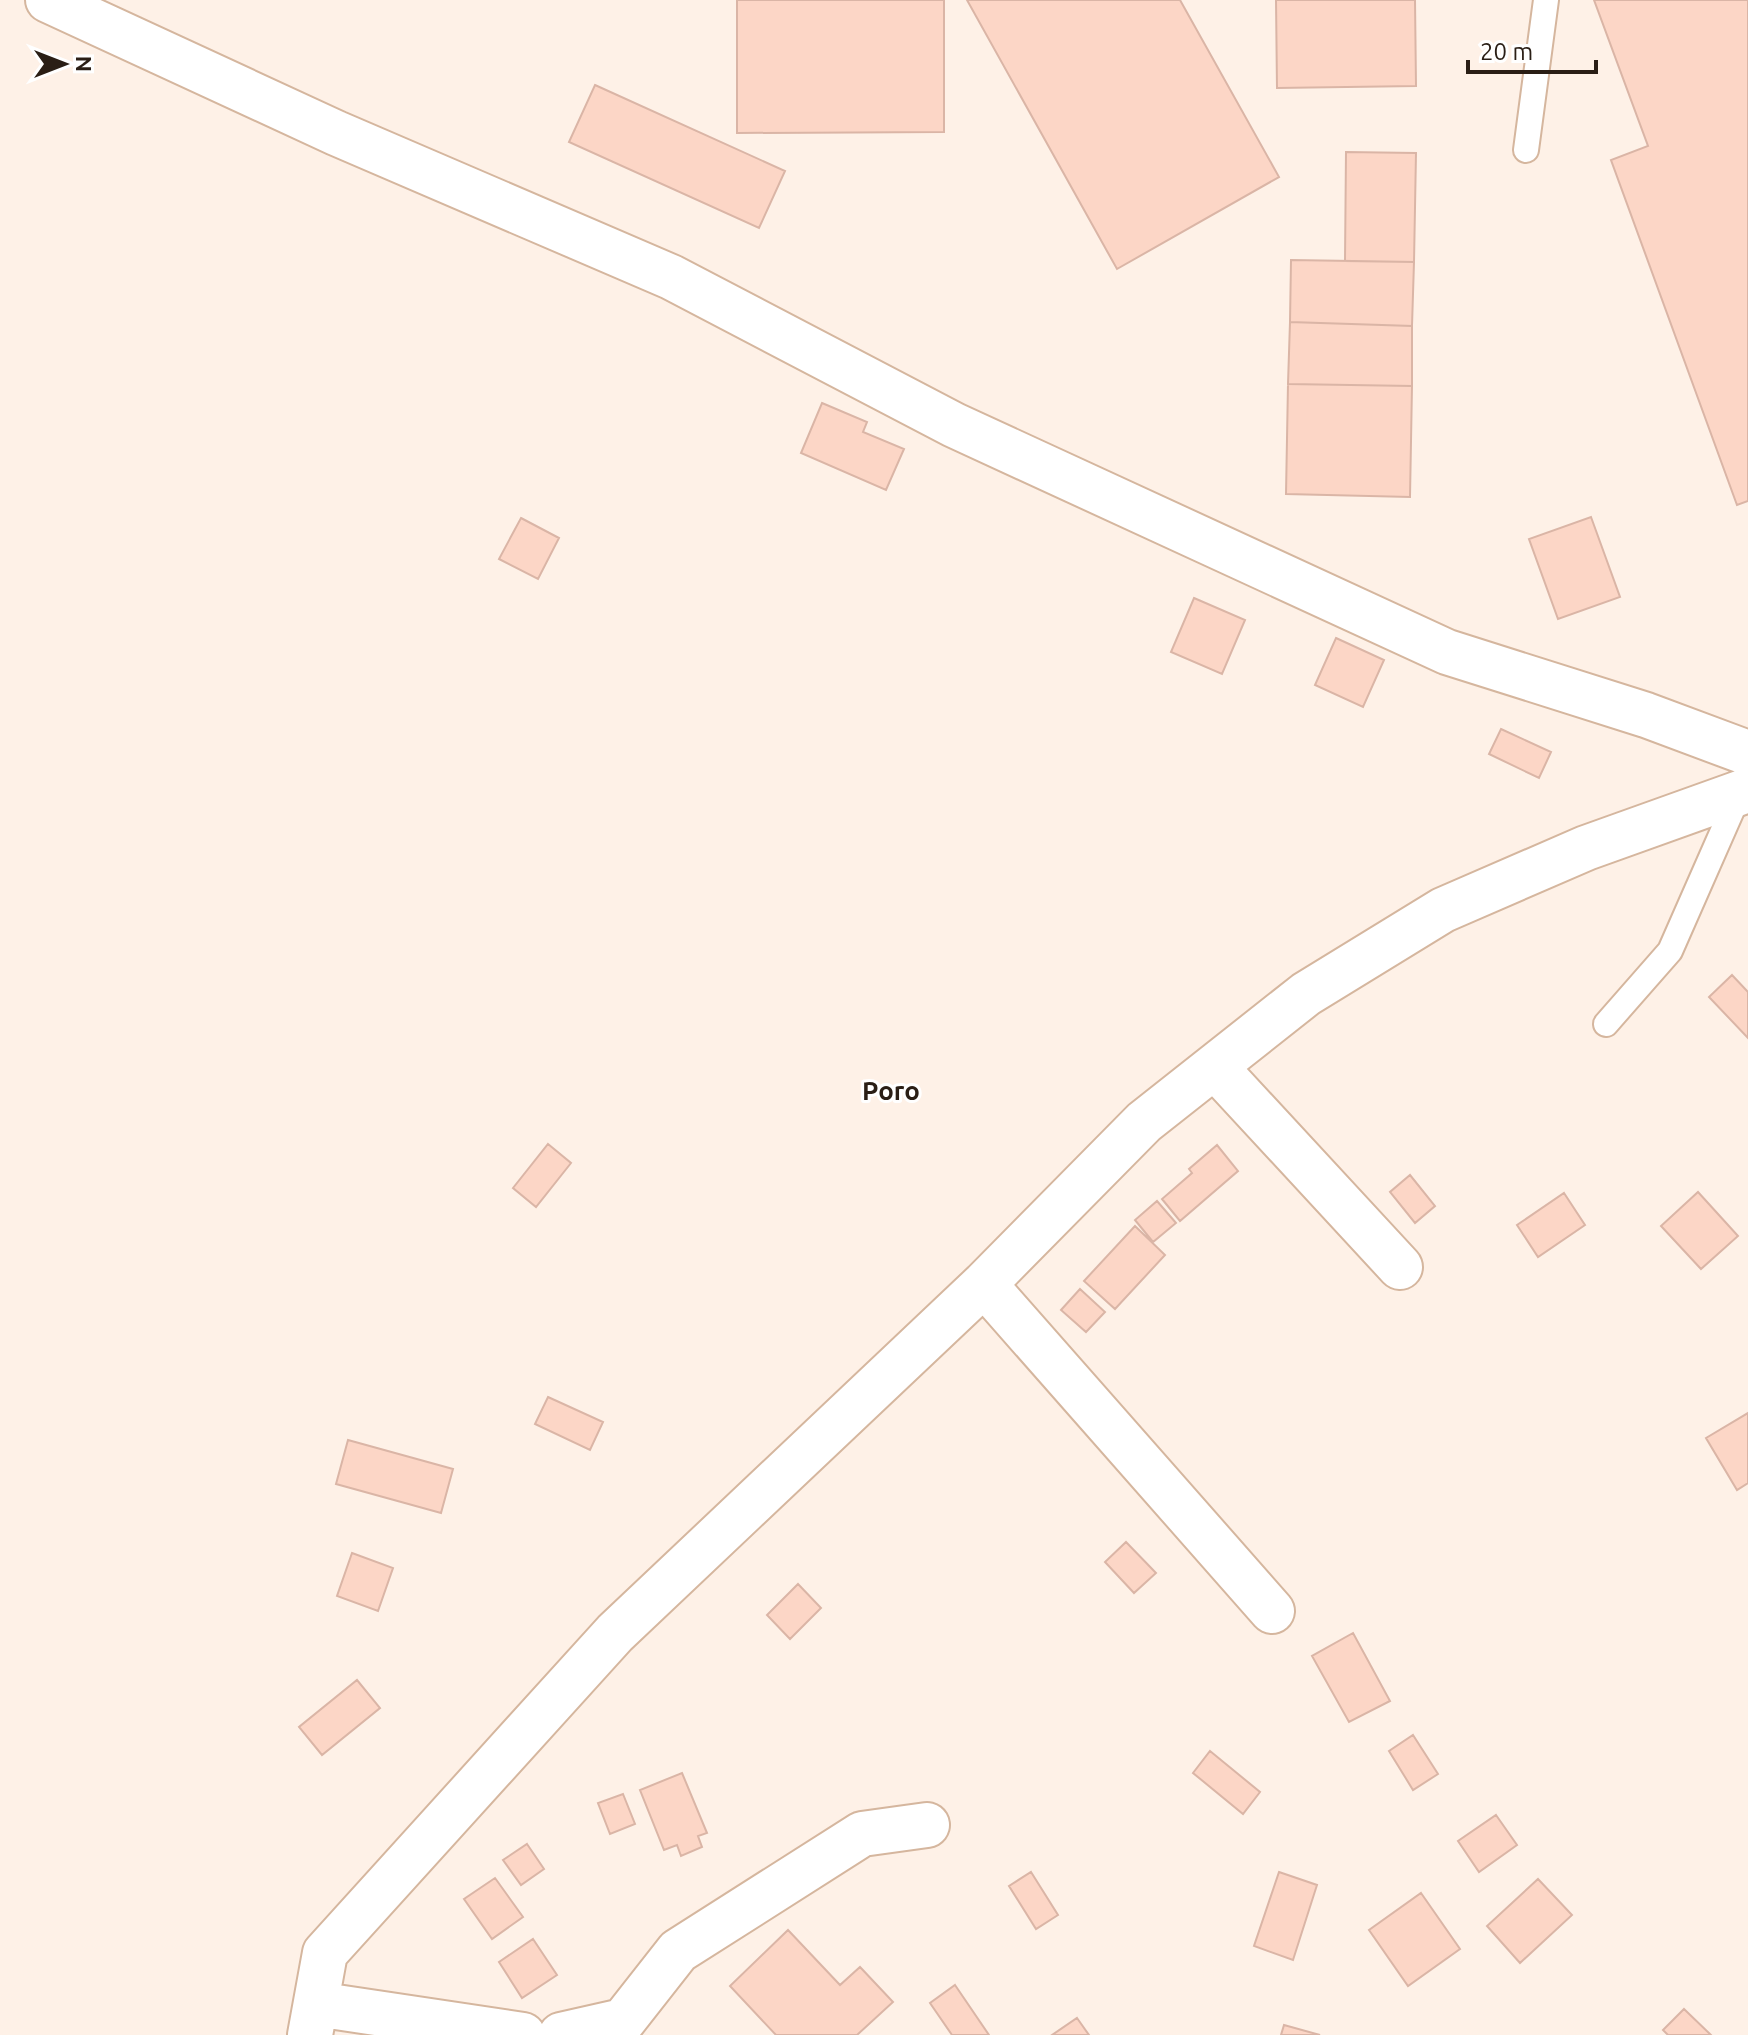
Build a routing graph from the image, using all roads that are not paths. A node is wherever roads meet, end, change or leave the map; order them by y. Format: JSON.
{"nodes":[{"id":1,"x":48,"y":0,"type":"edge"},
{"id":2,"x":1546,"y":0,"type":"edge"},
{"id":3,"x":1526,"y":150,"type":"dead end"},
{"id":4,"x":1745,"y":778,"type":"edge"},
{"id":5,"x":1606,"y":1024,"type":"dead end"},
{"id":6,"x":1215,"y":1067,"type":"junction"},
{"id":7,"x":1400,"y":1267,"type":"dead end"},
{"id":8,"x":984,"y":1284,"type":"junction"},
{"id":9,"x":1272,"y":1611,"type":"dead end"},
{"id":10,"x":927,"y":1825,"type":"dead end"},
{"id":11,"x":313,"y":2020,"type":"edge"},
{"id":12,"x":523,"y":2035,"type":"edge"},
{"id":13,"x":561,"y":2035,"type":"edge"}],
"edges":[{"from":1,"to":4,"type":"street"},
{"from":2,"to":3,"type":"lane"},
{"from":4,"to":5,"type":"lane"},
{"from":4,"to":6,"type":"street"},
{"from":6,"to":7,"type":"street"},
{"from":6,"to":8,"type":"street"},
{"from":8,"to":9,"type":"street"},
{"from":8,"to":11,"type":"street"},
{"from":10,"to":13,"type":"street"},
{"from":11,"to":12,"type":"street"}]}
